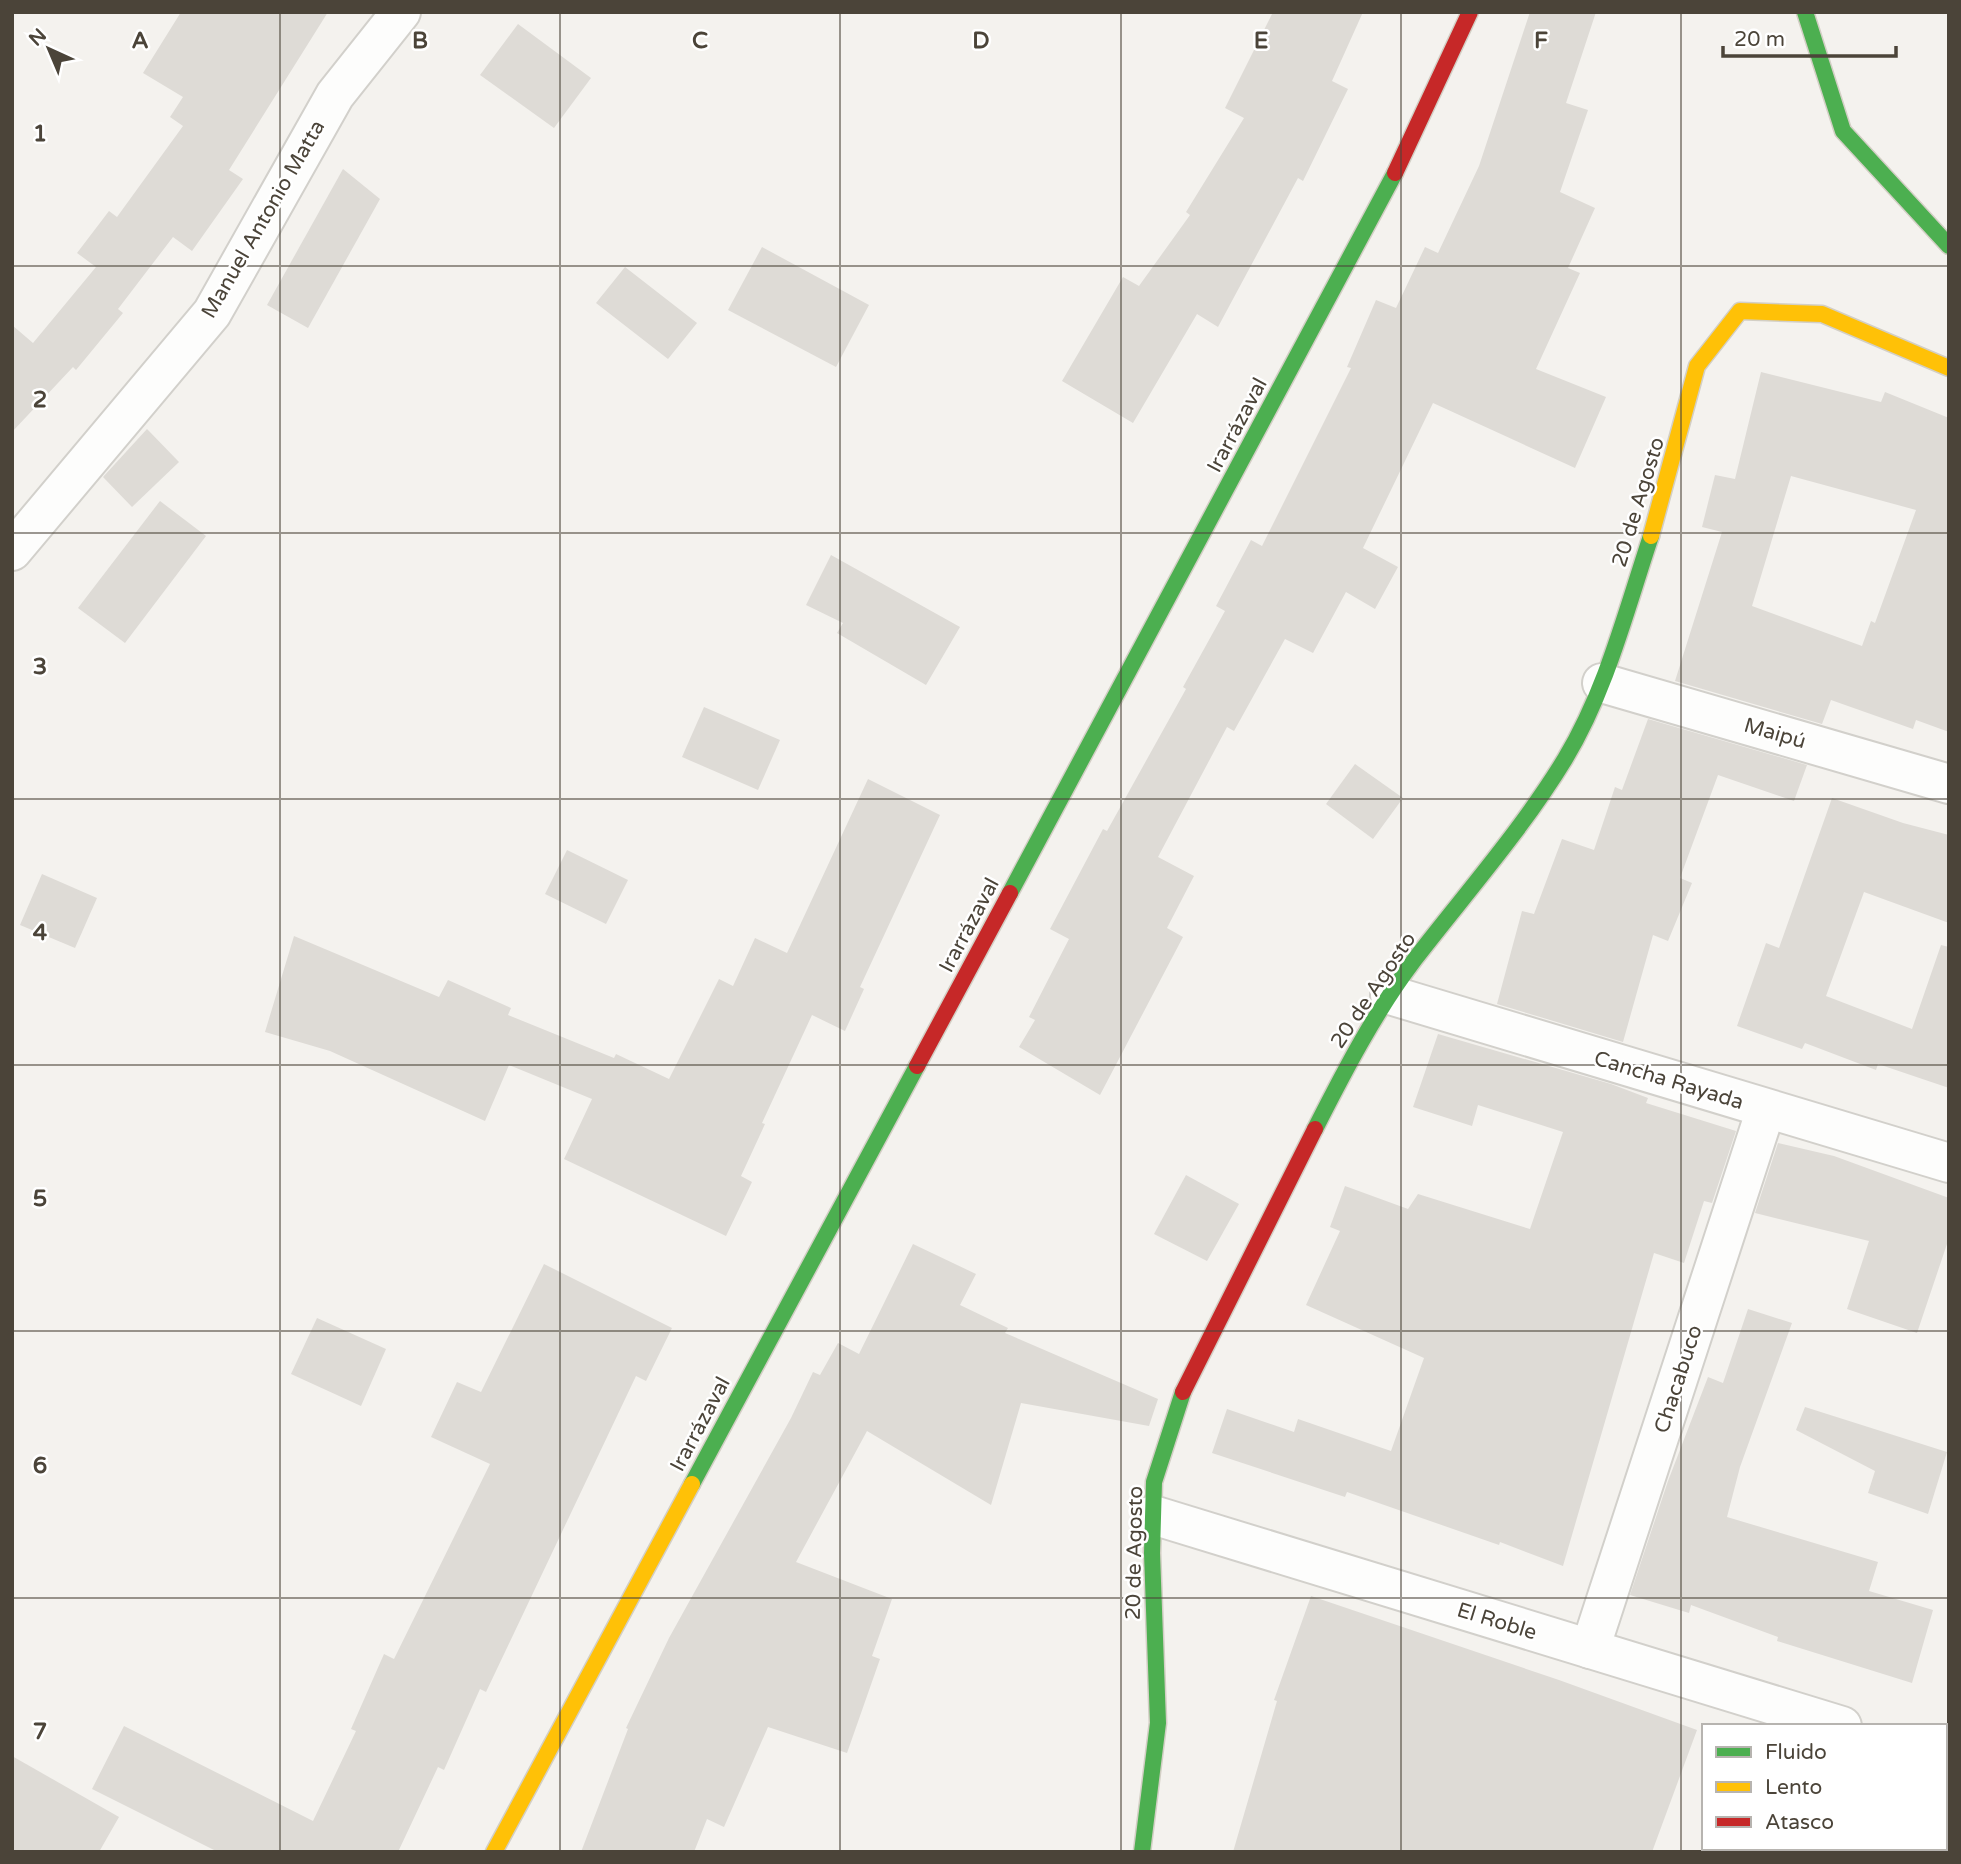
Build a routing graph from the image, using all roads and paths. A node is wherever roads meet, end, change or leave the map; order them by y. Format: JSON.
{"nodes":[{"id":1,"x":401,"y":12,"type":"edge"},
{"id":2,"x":1469,"y":12,"type":"edge"},
{"id":3,"x":1805,"y":12,"type":"edge"},
{"id":4,"x":1949,"y":246,"type":"edge"},
{"id":5,"x":1949,"y":368,"type":"edge"},
{"id":6,"x":12,"y":551,"type":"edge"},
{"id":7,"x":1602,"y":683,"type":"junction"},
{"id":8,"x":1949,"y":784,"type":"edge"},
{"id":9,"x":1390,"y":995,"type":"junction"},
{"id":10,"x":1766,"y":1109,"type":"junction"},
{"id":11,"x":1949,"y":1163,"type":"edge"},
{"id":12,"x":1153,"y":1515,"type":"junction"},
{"id":13,"x":1590,"y":1649,"type":"junction"},
{"id":14,"x":1835,"y":1724,"type":"edge"},
{"id":15,"x":494,"y":1852,"type":"edge"},
{"id":16,"x":1142,"y":1852,"type":"edge"}],
"edges":[{"from":1,"to":6,"type":"street","name":"Manuel Antonio Matta"},
{"from":2,"to":15,"type":"street","name":"Irarrázaval"},
{"from":3,"to":4,"type":"street"},
{"from":5,"to":7,"type":"street","name":"20 de Agosto"},
{"from":7,"to":8,"type":"street","name":"Maipú"},
{"from":7,"to":9,"type":"street","name":"20 de Agosto"},
{"from":9,"to":10,"type":"street","name":"Cancha Rayada"},
{"from":9,"to":12,"type":"street","name":"20 de Agosto"},
{"from":10,"to":11,"type":"street","name":"Cancha Rayada"},
{"from":10,"to":13,"type":"street","name":"Chacabuco"},
{"from":12,"to":13,"type":"street","name":"El Roble"},
{"from":12,"to":16,"type":"street","name":"20 de Agosto"},
{"from":13,"to":14,"type":"street","name":"El Roble"}]}
